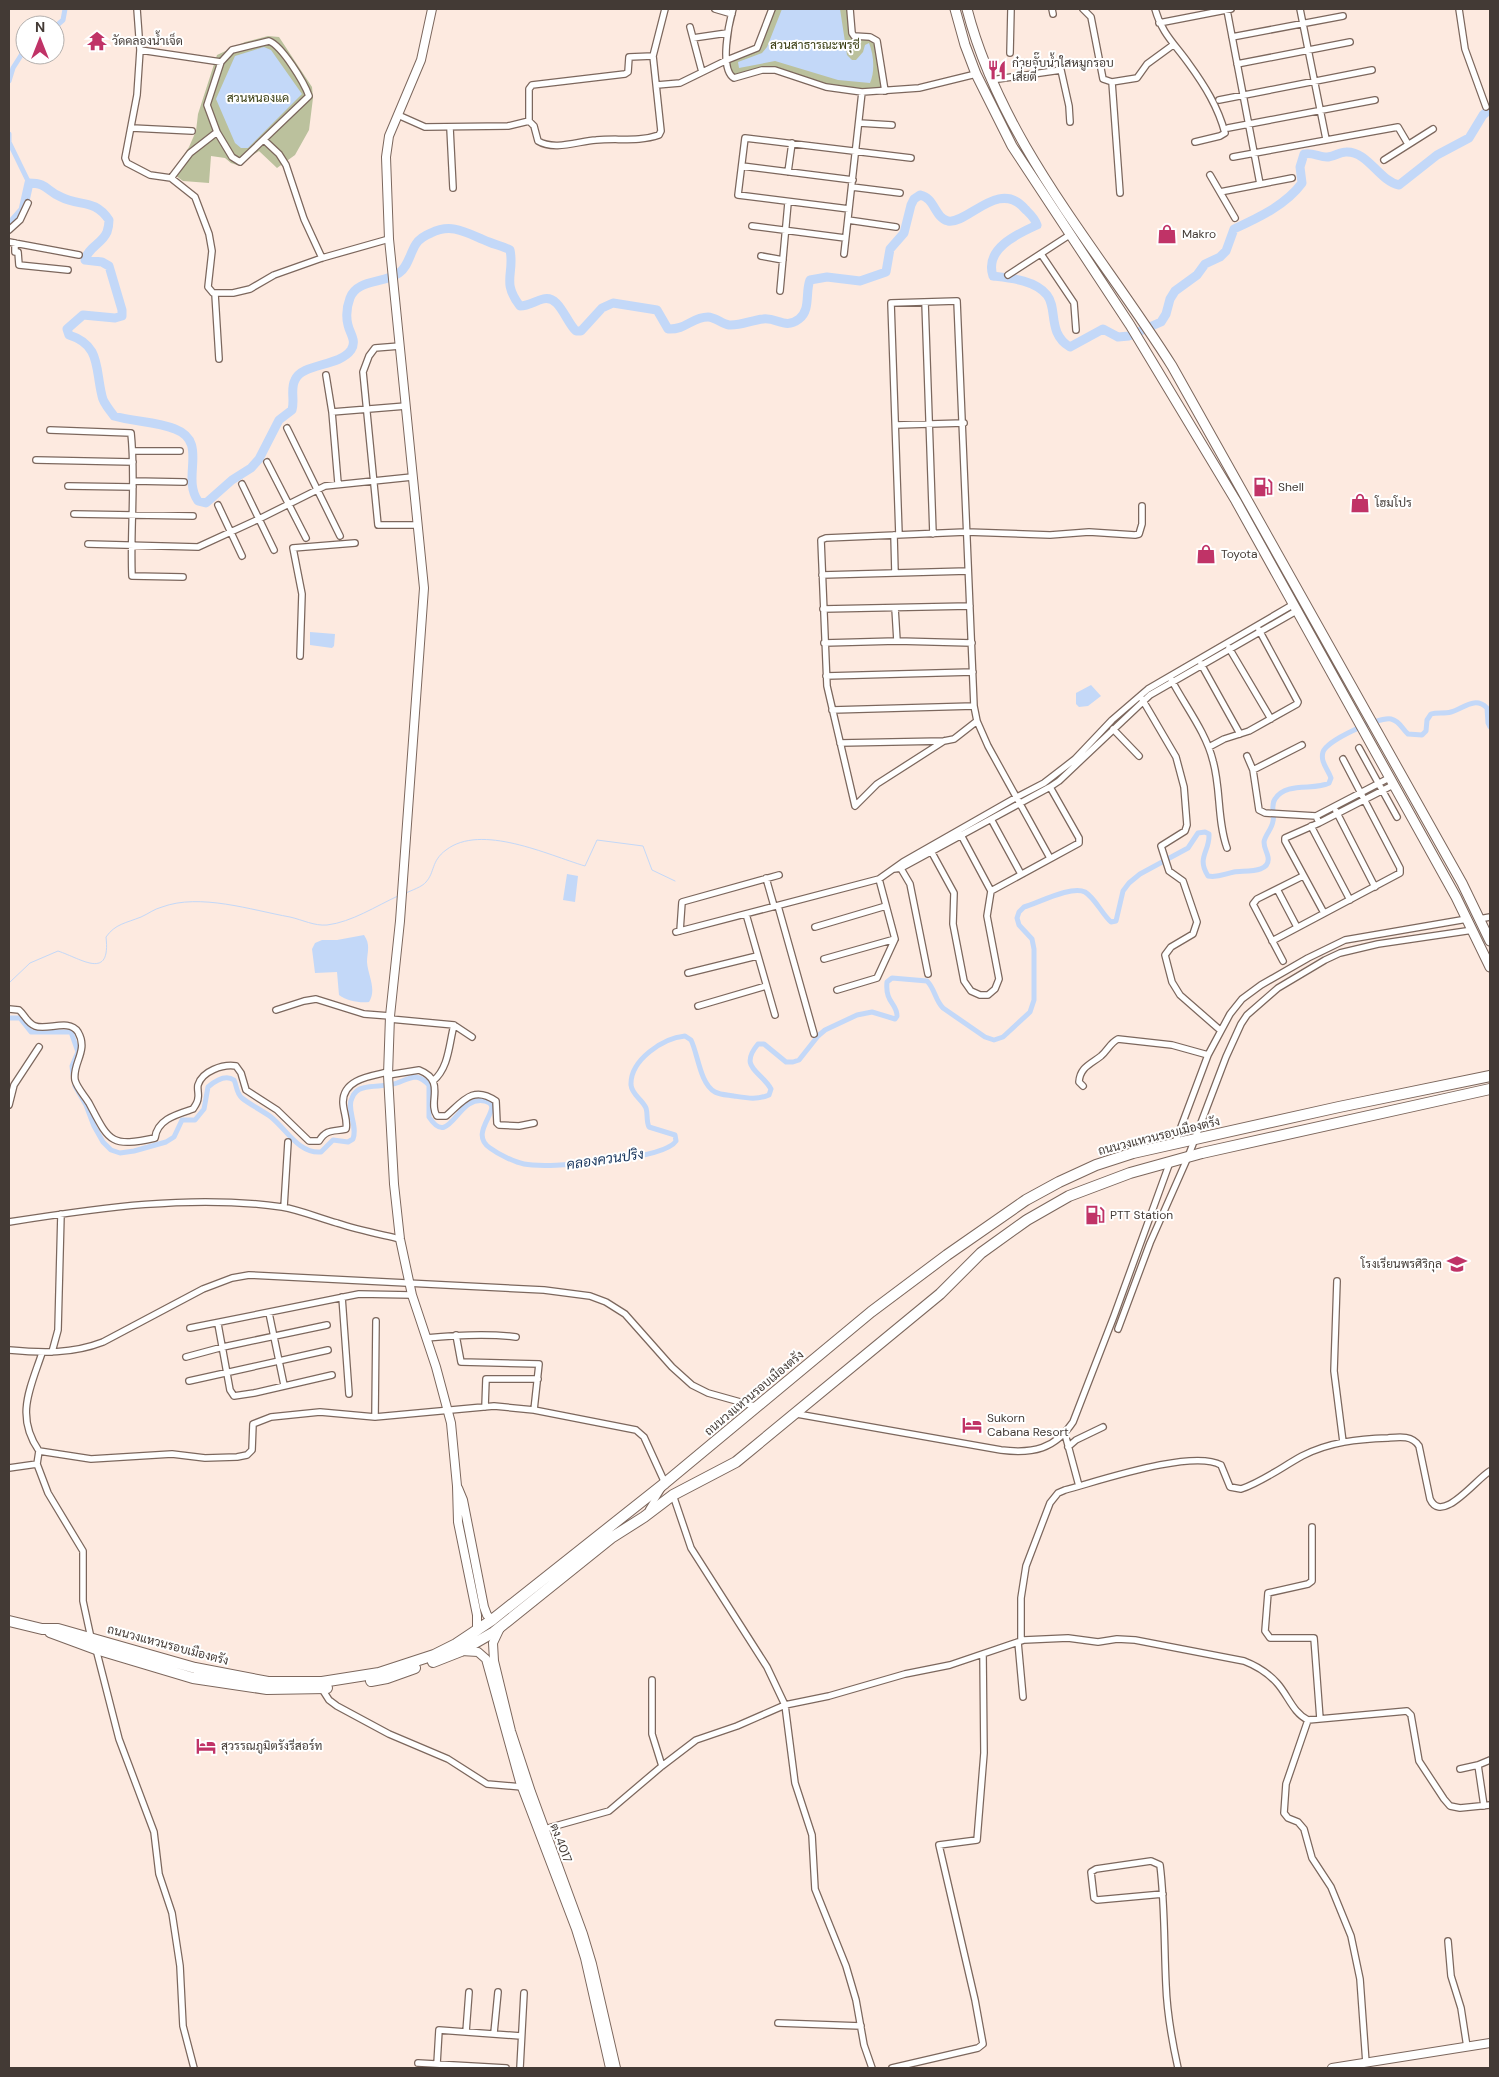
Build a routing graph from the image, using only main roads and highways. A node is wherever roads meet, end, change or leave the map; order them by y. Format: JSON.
{"nodes":[{"id":1,"x":955,"y":9,"type":"edge"},
{"id":2,"x":967,"y":9,"type":"edge"},
{"id":3,"x":1479,"y":918,"type":"junction"},
{"id":4,"x":1467,"y":919,"type":"junction"},
{"id":5,"x":1473,"y":930,"type":"junction"},
{"id":6,"x":1490,"y":941,"type":"edge"},
{"id":7,"x":1490,"y":968,"type":"edge"},
{"id":8,"x":1490,"y":1071,"type":"edge"},
{"id":9,"x":1490,"y":1076,"type":"edge"},
{"id":10,"x":1450,"y":1085,"type":"junction"},
{"id":11,"x":1490,"y":1088,"type":"edge"},
{"id":12,"x":9,"y":1621,"type":"edge"},
{"id":13,"x":496,"y":1623,"type":"junction"},
{"id":14,"x":42,"y":1629,"type":"junction"}],
"edges":[{"from":1,"to":4,"type":"main road"},
{"from":2,"to":3,"type":"main road"},
{"from":3,"to":4,"type":"main road"},
{"from":3,"to":5,"type":"main road"},
{"from":3,"to":6,"type":"main road"},
{"from":4,"to":5,"type":"main road"},
{"from":5,"to":7,"type":"main road"},
{"from":8,"to":10,"type":"highway"},
{"from":9,"to":10,"type":"highway","name":"ถนนวงแหวนรอบเมืองตรัง"},
{"from":10,"to":13,"type":"highway","name":"ถนนวงแหวนรอบเมืองตรัง"},
{"from":11,"to":13,"type":"highway","name":"ถนนวงแหวนรอบเมืองตรัง"},
{"from":12,"to":14,"type":"highway","name":"ถนนวงแหวนรอบเมืองตรัง"},
{"from":13,"to":14,"type":"highway","name":"ถนนวงแหวนรอบเมืองตรัง"},
{"from":13,"to":14,"type":"highway","name":"ถนนวงแหวนรอบเมืองตรัง"}]}
